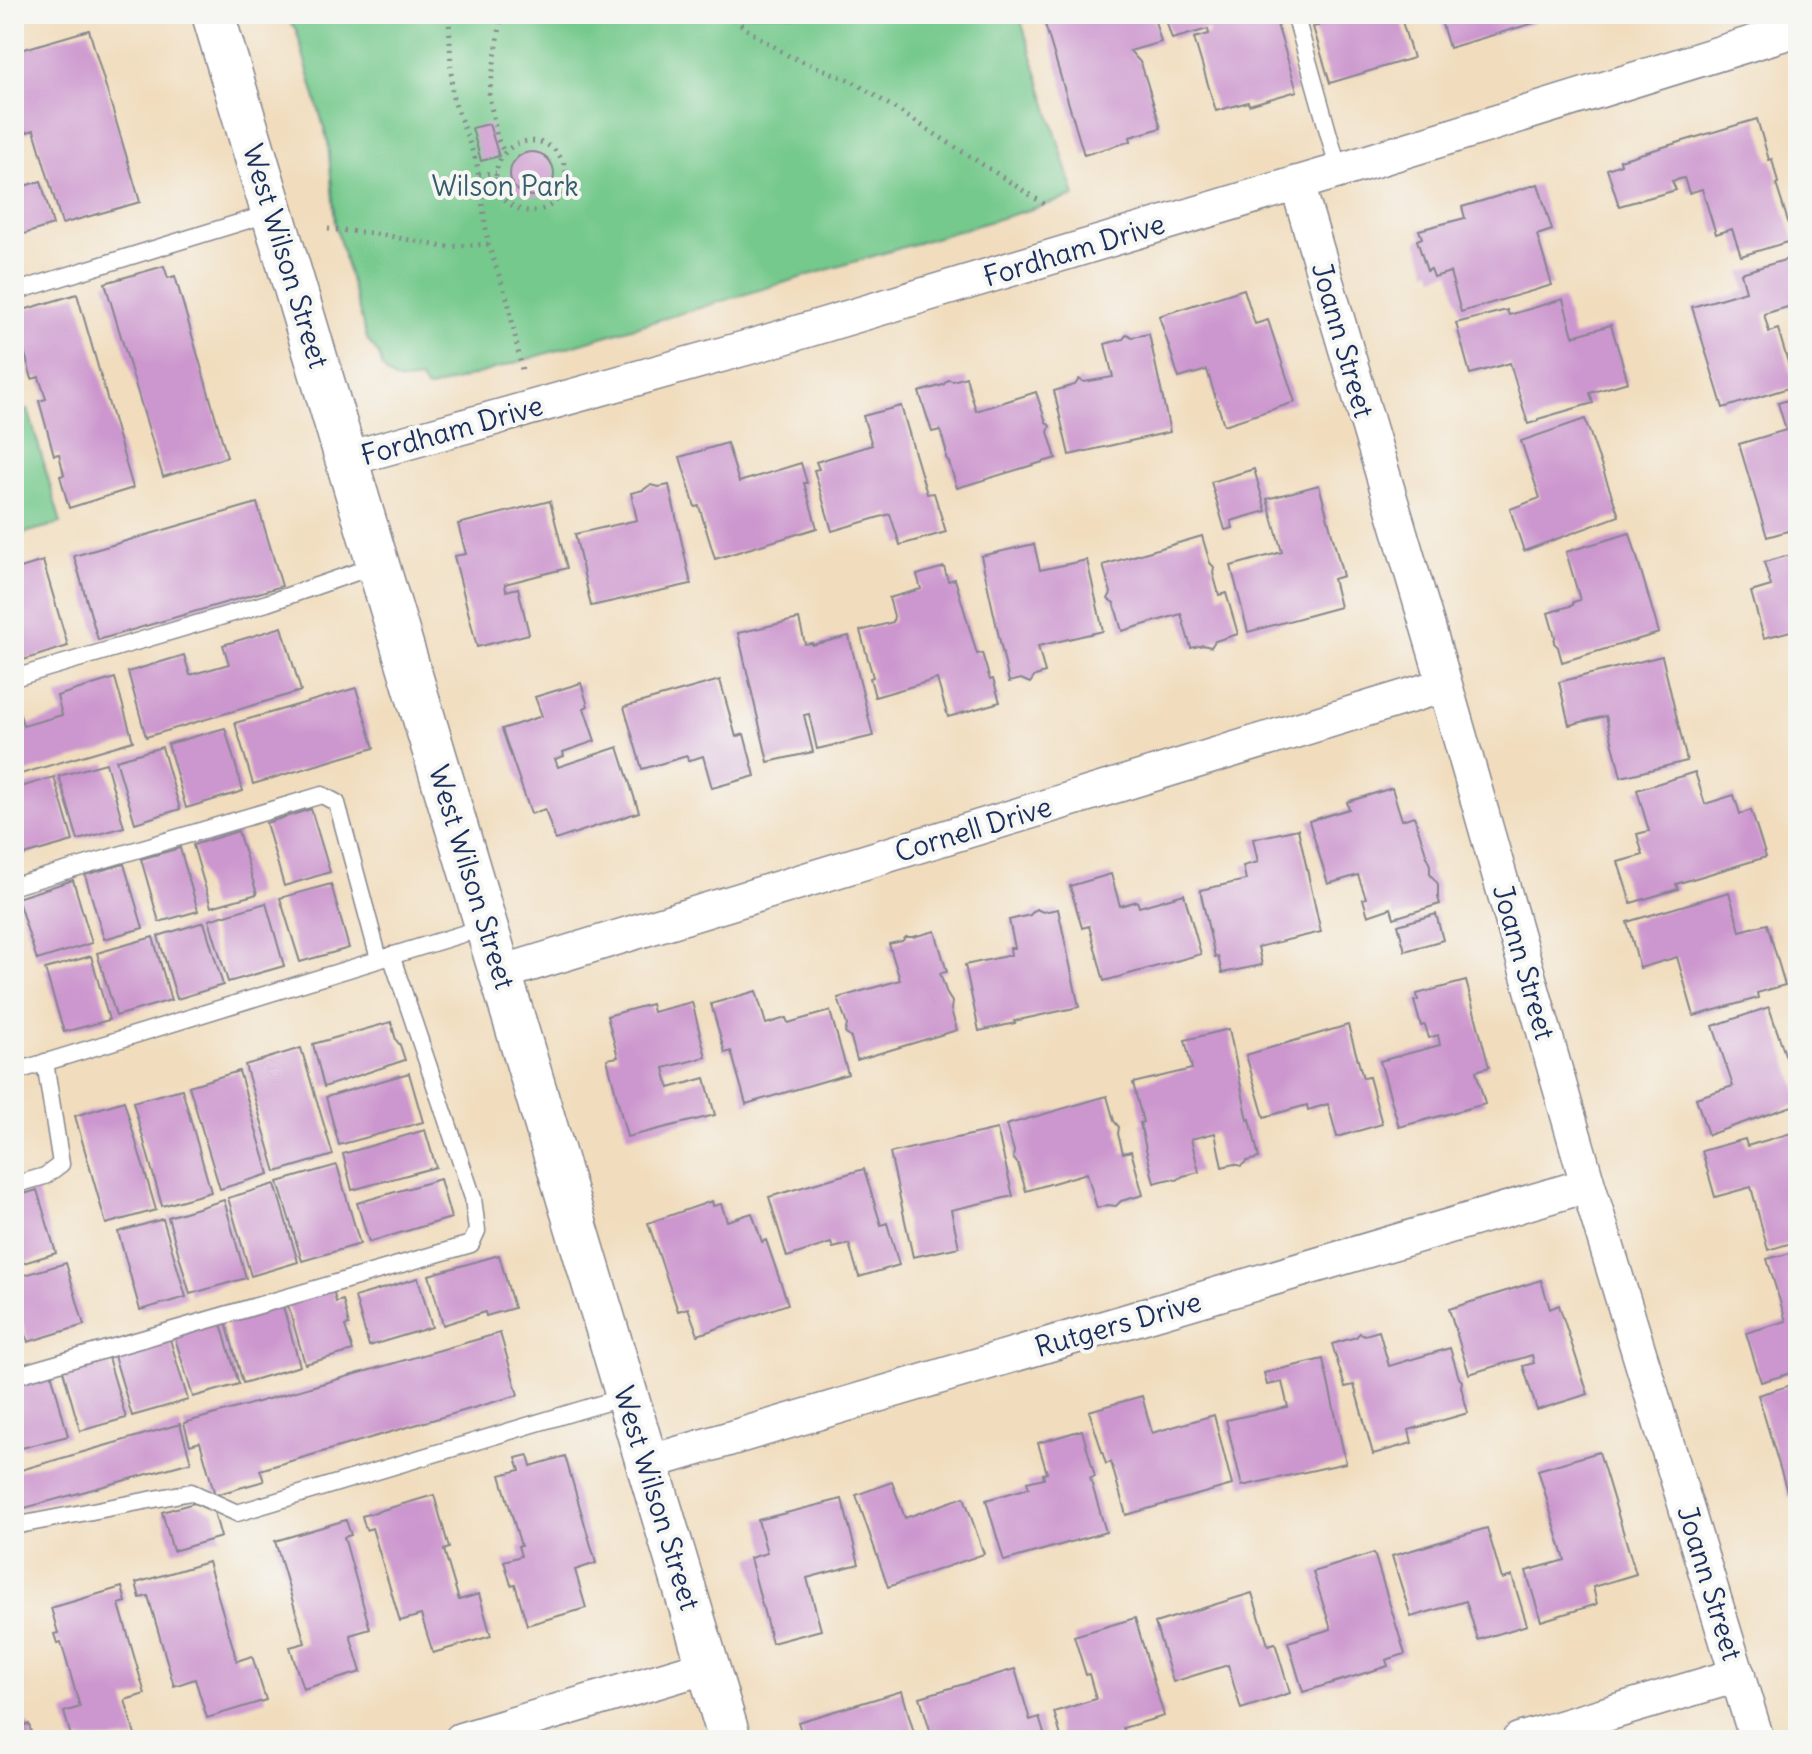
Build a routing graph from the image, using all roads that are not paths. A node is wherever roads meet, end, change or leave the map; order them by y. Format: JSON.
{"nodes":[{"id":1,"x":213,"y":14,"type":"edge"},
{"id":2,"x":1295,"y":14,"type":"edge"},
{"id":3,"x":1798,"y":29,"type":"edge"},
{"id":4,"x":1339,"y":171,"type":"junction"},
{"id":5,"x":1297,"y":183,"type":"junction"},
{"id":6,"x":273,"y":212,"type":"junction"},
{"id":7,"x":14,"y":292,"type":"edge"},
{"id":8,"x":347,"y":459,"type":"junction"},
{"id":9,"x":378,"y":564,"type":"junction"},
{"id":10,"x":14,"y":678,"type":"edge"},
{"id":11,"x":1445,"y":685,"type":"junction"},
{"id":12,"x":14,"y":886,"type":"edge"},
{"id":13,"x":487,"y":926,"type":"junction"},
{"id":14,"x":385,"y":957,"type":"junction"},
{"id":15,"x":501,"y":973,"type":"junction"},
{"id":16,"x":45,"y":1062,"type":"junction"},
{"id":17,"x":14,"y":1072,"type":"edge"},
{"id":18,"x":14,"y":1185,"type":"edge"},
{"id":19,"x":1588,"y":1185,"type":"junction"},
{"id":20,"x":14,"y":1376,"type":"edge"},
{"id":21,"x":627,"y":1396,"type":"junction"},
{"id":22,"x":647,"y":1463,"type":"junction"},
{"id":23,"x":14,"y":1526,"type":"edge"},
{"id":24,"x":708,"y":1666,"type":"junction"},
{"id":25,"x":1738,"y":1675,"type":"junction"},
{"id":26,"x":461,"y":1740,"type":"edge"},
{"id":27,"x":730,"y":1740,"type":"edge"},
{"id":28,"x":1519,"y":1740,"type":"edge"},
{"id":29,"x":1757,"y":1740,"type":"edge"}],
"edges":[{"from":1,"to":6,"type":"street","name":"West Wilson Street"},
{"from":2,"to":4,"type":"lane"},
{"from":3,"to":4,"type":"street","name":"Fordham Drive"},
{"from":4,"to":5,"type":"street","name":"Fordham Drive"},
{"from":5,"to":8,"type":"street","name":"Fordham Drive"},
{"from":5,"to":11,"type":"street","name":"Joann Street"},
{"from":6,"to":7,"type":"lane"},
{"from":6,"to":8,"type":"street","name":"West Wilson Street"},
{"from":8,"to":9,"type":"street","name":"West Wilson Street"},
{"from":9,"to":10,"type":"lane"},
{"from":9,"to":13,"type":"street","name":"West Wilson Street"},
{"from":11,"to":15,"type":"street","name":"Cornell Drive"},
{"from":11,"to":19,"type":"street","name":"Joann Street"},
{"from":12,"to":14,"type":"lane"},
{"from":13,"to":14,"type":"lane"},
{"from":13,"to":15,"type":"street","name":"West Wilson Street"},
{"from":14,"to":16,"type":"lane"},
{"from":14,"to":20,"type":"lane"},
{"from":15,"to":21,"type":"street","name":"West Wilson Street"},
{"from":16,"to":17,"type":"lane"},
{"from":16,"to":18,"type":"lane"},
{"from":19,"to":22,"type":"street","name":"Rutgers Drive"},
{"from":19,"to":25,"type":"street","name":"Joann Street"},
{"from":21,"to":22,"type":"street","name":"West Wilson Street"},
{"from":21,"to":23,"type":"lane"},
{"from":22,"to":24,"type":"street","name":"West Wilson Street"},
{"from":24,"to":26,"type":"street"},
{"from":24,"to":27,"type":"street","name":"West Wilson Street"},
{"from":25,"to":28,"type":"street"},
{"from":25,"to":29,"type":"street","name":"Joann Street"}]}
